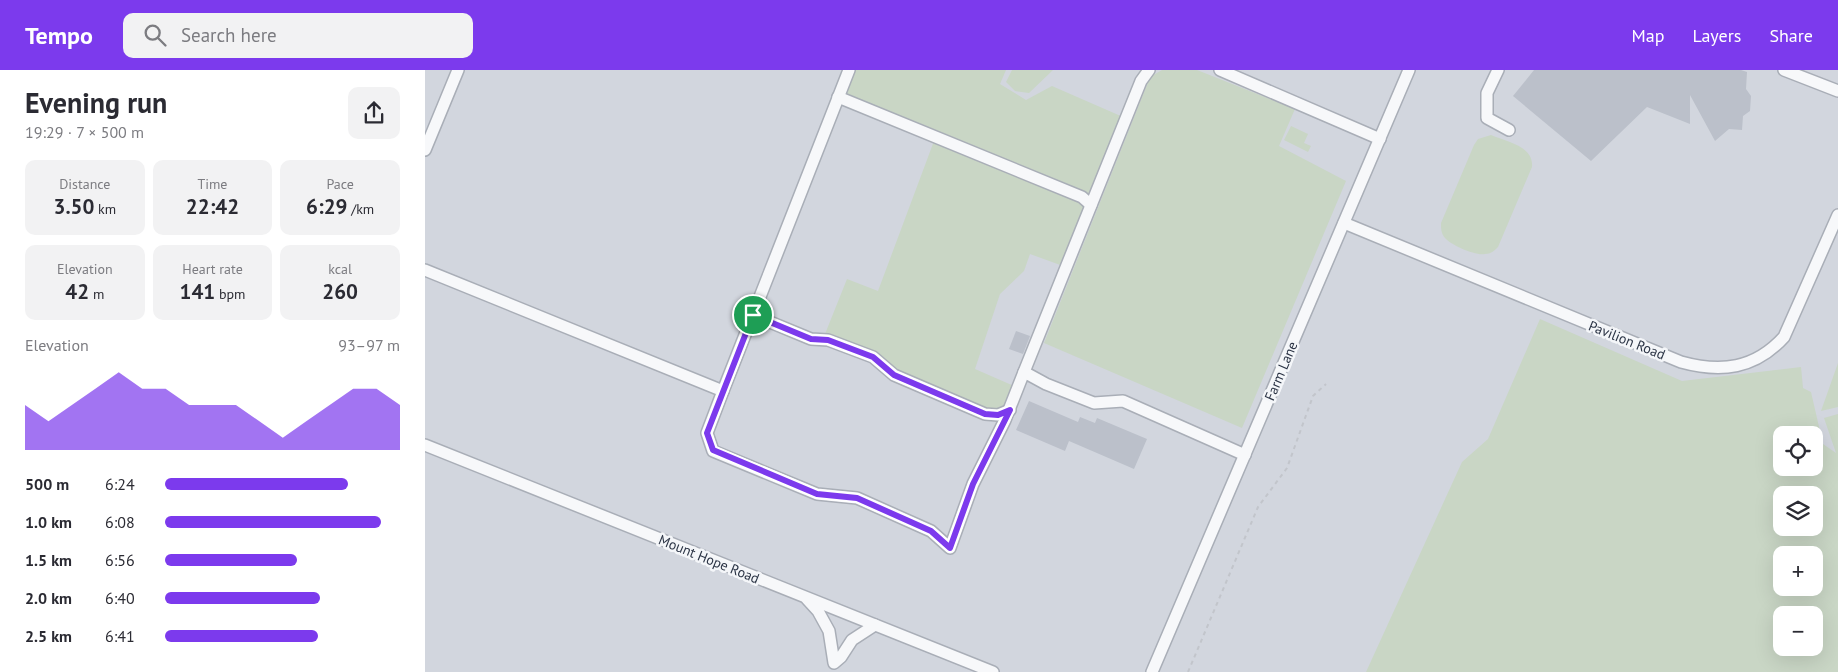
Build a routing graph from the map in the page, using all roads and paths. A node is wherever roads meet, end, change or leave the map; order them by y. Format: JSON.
{"nodes":[{"id":1,"x":458,"y":70,"type":"edge"},
{"id":2,"x":849,"y":70,"type":"edge"},
{"id":3,"x":1149,"y":70,"type":"edge"},
{"id":4,"x":1219,"y":70,"type":"edge"},
{"id":5,"x":1409,"y":70,"type":"edge"},
{"id":6,"x":1498,"y":70,"type":"edge"},
{"id":7,"x":1784,"y":70,"type":"edge"},
{"id":8,"x":1248,"y":76,"type":"edge"},
{"id":9,"x":1838,"y":91,"type":"edge"},
{"id":10,"x":838,"y":97,"type":"junction"},
{"id":11,"x":1509,"y":130,"type":"dead end"},
{"id":12,"x":1380,"y":138,"type":"junction"},
{"id":13,"x":425,"y":150,"type":"edge"},
{"id":14,"x":1091,"y":205,"type":"junction"},
{"id":15,"x":1838,"y":215,"type":"edge"},
{"id":16,"x":1344,"y":223,"type":"junction"},
{"id":17,"x":425,"y":270,"type":"edge"},
{"id":18,"x":753,"y":315,"type":"junction"},
{"id":19,"x":1024,"y":372,"type":"junction"},
{"id":20,"x":1326,"y":384,"type":"dead end"},
{"id":21,"x":723,"y":390,"type":"junction"},
{"id":22,"x":1010,"y":410,"type":"junction"},
{"id":23,"x":425,"y":445,"type":"edge"},
{"id":24,"x":1245,"y":455,"type":"junction"},
{"id":25,"x":804,"y":596,"type":"junction"},
{"id":26,"x":875,"y":625,"type":"junction"},
{"id":27,"x":836,"y":667,"type":"edge"},
{"id":28,"x":993,"y":672,"type":"edge"},
{"id":29,"x":1152,"y":672,"type":"edge"},
{"id":30,"x":1188,"y":672,"type":"edge"}],
"edges":[{"from":1,"to":13,"type":"street"},
{"from":2,"to":10,"type":"street"},
{"from":3,"to":14,"type":"street"},
{"from":4,"to":8,"type":"street"},
{"from":5,"to":12,"type":"street","name":"Farm Lane"},
{"from":6,"to":11,"type":"street"},
{"from":7,"to":9,"type":"street"},
{"from":8,"to":12,"type":"street"},
{"from":10,"to":14,"type":"street"},
{"from":10,"to":18,"type":"street"},
{"from":12,"to":16,"type":"street","name":"Farm Lane"},
{"from":14,"to":19,"type":"street"},
{"from":15,"to":16,"type":"street","name":"Pavilion Road"},
{"from":16,"to":24,"type":"street","name":"Farm Lane"},
{"from":17,"to":21,"type":"street"},
{"from":18,"to":21,"type":"street"},
{"from":18,"to":22,"type":"street"},
{"from":19,"to":22,"type":"street"},
{"from":19,"to":24,"type":"street"},
{"from":20,"to":30,"type":"path"},
{"from":21,"to":22,"type":"street"},
{"from":23,"to":25,"type":"street","name":"Mount Hope Road"},
{"from":24,"to":29,"type":"street","name":"Farm Lane"},
{"from":25,"to":26,"type":"street","name":"Mount Hope Road"},
{"from":25,"to":27,"type":"street"},
{"from":26,"to":27,"type":"street"},
{"from":26,"to":28,"type":"street","name":"Mount Hope Road"}]}
